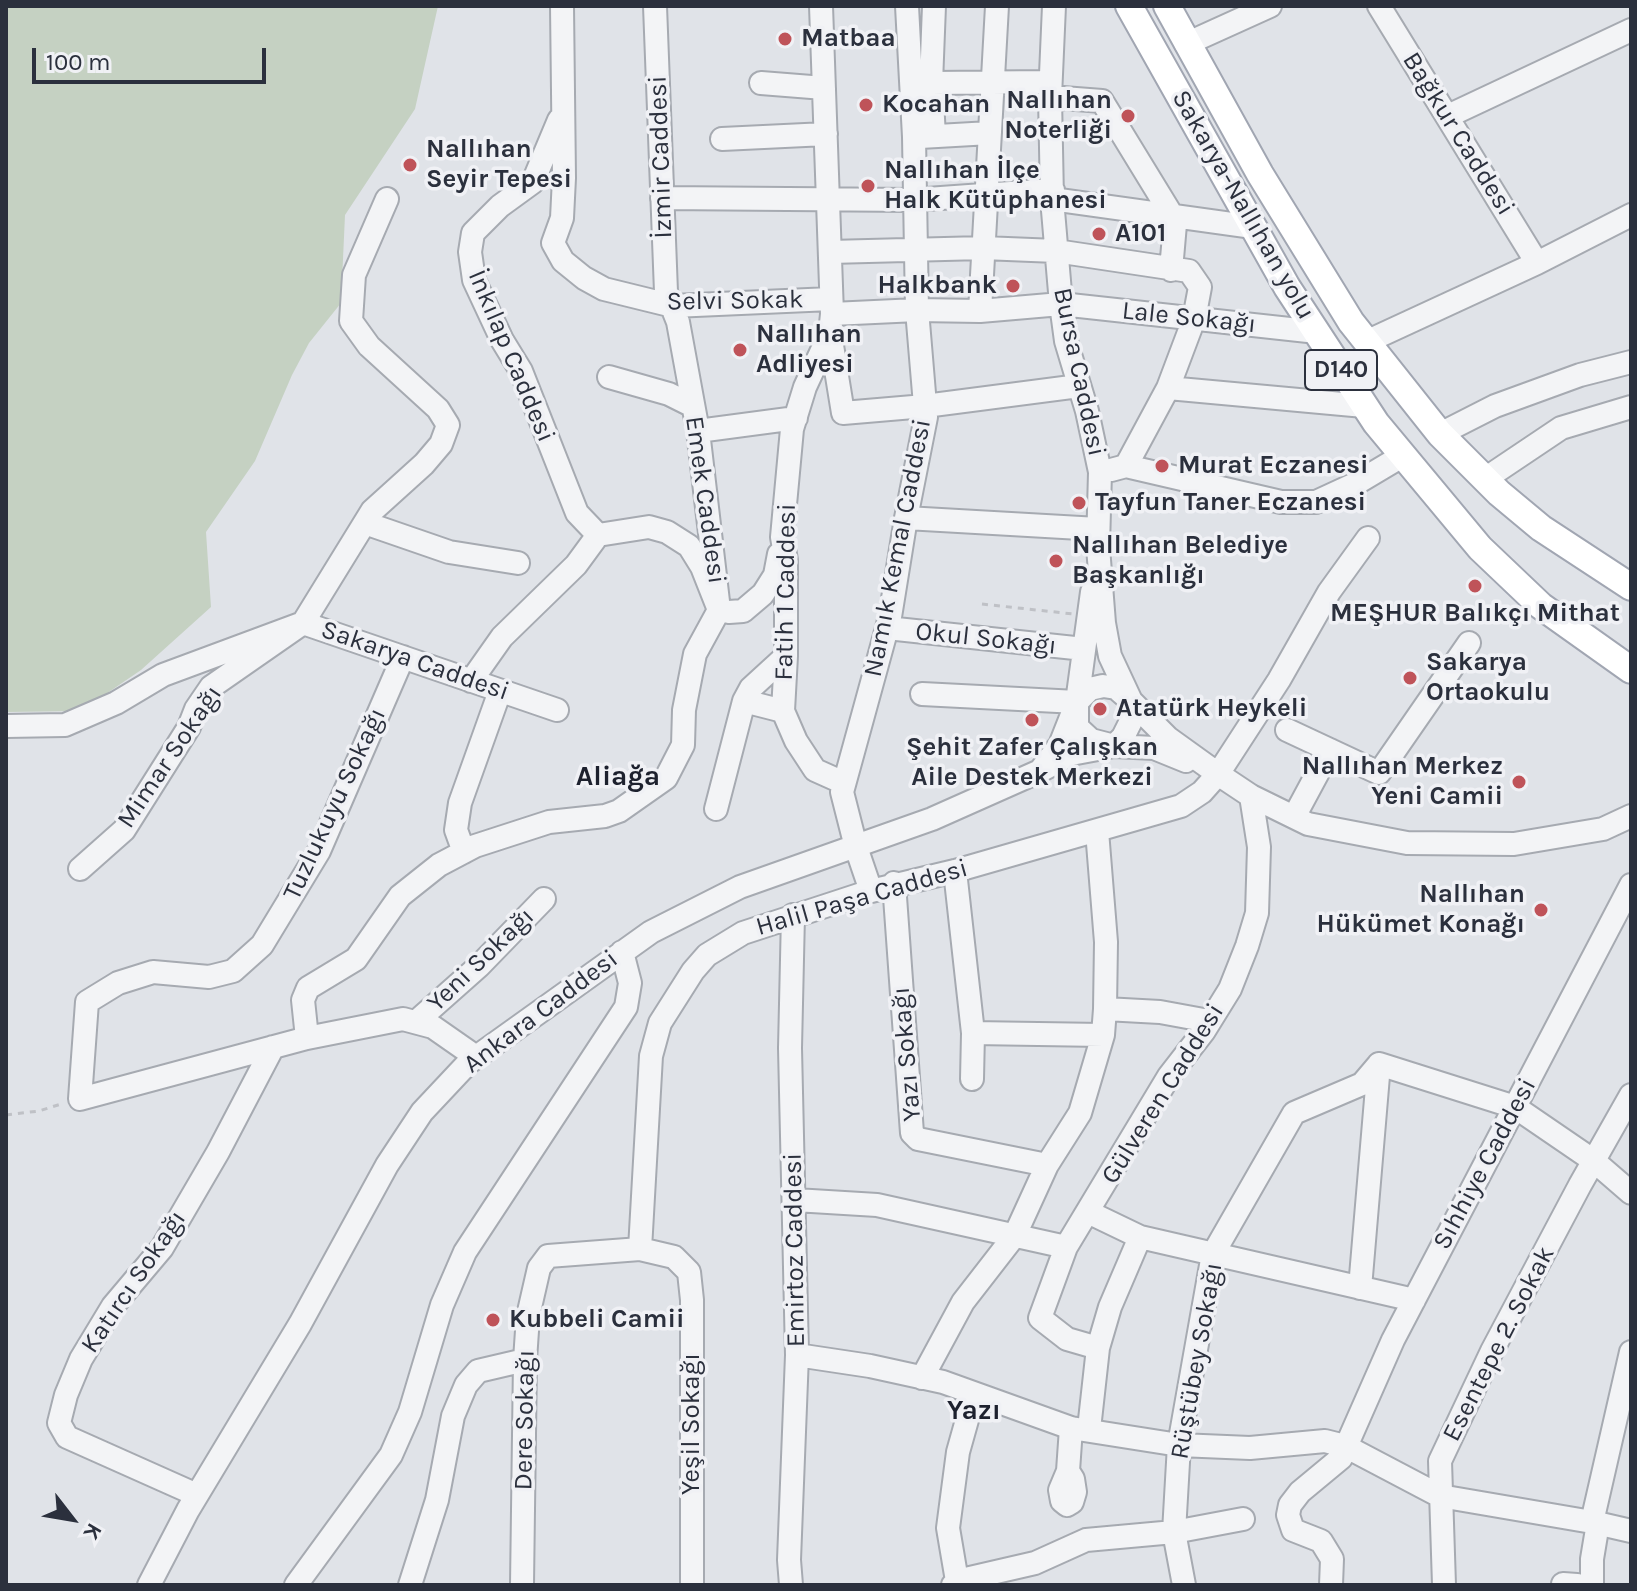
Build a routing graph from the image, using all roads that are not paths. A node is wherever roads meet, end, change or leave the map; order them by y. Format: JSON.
{"nodes":[{"id":1,"x":562,"y":6,"type":"edge"},
{"id":2,"x":655,"y":6,"type":"edge"},
{"id":3,"x":821,"y":6,"type":"edge"},
{"id":4,"x":907,"y":6,"type":"edge"},
{"id":5,"x":934,"y":6,"type":"edge"},
{"id":6,"x":997,"y":6,"type":"edge"},
{"id":7,"x":1054,"y":6,"type":"edge"},
{"id":8,"x":1129,"y":6,"type":"edge"},
{"id":9,"x":1167,"y":6,"type":"edge"},
{"id":10,"x":1270,"y":6,"type":"edge"},
{"id":11,"x":1379,"y":6,"type":"edge"},
{"id":12,"x":1631,"y":30,"type":"edge"},
{"id":13,"x":1186,"y":44,"type":"junction"},
{"id":14,"x":992,"y":81,"type":"junction"},
{"id":15,"x":761,"y":83,"type":"dead end"},
{"id":16,"x":931,"y":83,"type":"junction"},
{"id":17,"x":824,"y":88,"type":"junction"},
{"id":18,"x":1050,"y":89,"type":"junction"},
{"id":19,"x":563,"y":112,"type":"junction"},
{"id":20,"x":1448,"y":116,"type":"junction"},
{"id":21,"x":990,"y":133,"type":"junction"},
{"id":22,"x":826,"y":134,"type":"junction"},
{"id":23,"x":924,"y":136,"type":"junction"},
{"id":24,"x":722,"y":139,"type":"dead end"},
{"id":25,"x":988,"y":194,"type":"junction"},
{"id":26,"x":1052,"y":194,"type":"junction"},
{"id":27,"x":662,"y":198,"type":"junction"},
{"id":28,"x":387,"y":199,"type":"dead end"},
{"id":29,"x":913,"y":200,"type":"junction"},
{"id":30,"x":827,"y":201,"type":"junction"},
{"id":31,"x":1631,"y":215,"type":"edge"},
{"id":32,"x":1173,"y":217,"type":"junction"},
{"id":33,"x":1253,"y":227,"type":"junction"},
{"id":34,"x":983,"y":248,"type":"junction"},
{"id":35,"x":916,"y":250,"type":"junction"},
{"id":36,"x":1056,"y":251,"type":"junction"},
{"id":37,"x":830,"y":252,"type":"junction"},
{"id":38,"x":1537,"y":263,"type":"junction"},
{"id":39,"x":1171,"y":270,"type":"junction"},
{"id":40,"x":1061,"y":304,"type":"junction"},
{"id":41,"x":673,"y":306,"type":"junction"},
{"id":42,"x":917,"y":310,"type":"junction"},
{"id":43,"x":980,"y":311,"type":"junction"},
{"id":44,"x":831,"y":315,"type":"junction"},
{"id":45,"x":1194,"y":319,"type":"junction"},
{"id":46,"x":1317,"y":332,"type":"junction"},
{"id":47,"x":1366,"y":342,"type":"junction"},
{"id":48,"x":1631,"y":362,"type":"edge"},
{"id":49,"x":609,"y":377,"type":"dead end"},
{"id":50,"x":1079,"y":386,"type":"junction"},
{"id":51,"x":1168,"y":388,"type":"junction"},
{"id":52,"x":693,"y":406,"type":"junction"},
{"id":53,"x":925,"y":406,"type":"junction"},
{"id":54,"x":1364,"y":406,"type":"junction"},
{"id":55,"x":1631,"y":407,"type":"edge"},
{"id":56,"x":796,"y":418,"type":"junction"},
{"id":57,"x":698,"y":431,"type":"junction"},
{"id":58,"x":1440,"y":434,"type":"junction"},
{"id":59,"x":1402,"y":456,"type":"junction"},
{"id":60,"x":1126,"y":466,"type":"junction"},
{"id":61,"x":1100,"y":472,"type":"junction"},
{"id":62,"x":1485,"y":479,"type":"junction"},
{"id":63,"x":906,"y":518,"type":"junction"},
{"id":64,"x":365,"y":523,"type":"junction"},
{"id":65,"x":598,"y":535,"type":"junction"},
{"id":66,"x":782,"y":537,"type":"junction"},
{"id":67,"x":1098,"y":538,"type":"junction"},
{"id":68,"x":1368,"y":538,"type":"dead end"},
{"id":69,"x":518,"y":563,"type":"dead end"},
{"id":70,"x":1631,"y":587,"type":"edge"},
{"id":71,"x":719,"y":610,"type":"junction"},
{"id":72,"x":303,"y":623,"type":"junction"},
{"id":73,"x":887,"y":628,"type":"junction"},
{"id":74,"x":1469,"y":643,"type":"dead end"},
{"id":75,"x":1084,"y":649,"type":"junction"},
{"id":76,"x":786,"y":656,"type":"junction"},
{"id":77,"x":403,"y":657,"type":"junction"},
{"id":78,"x":1631,"y":670,"type":"edge"},
{"id":79,"x":471,"y":681,"type":"junction"},
{"id":80,"x":500,"y":691,"type":"junction"},
{"id":81,"x":922,"y":694,"type":"dead end"},
{"id":82,"x":744,"y":701,"type":"junction"},
{"id":83,"x":1131,"y":701,"type":"junction"},
{"id":84,"x":1077,"y":702,"type":"junction"},
{"id":85,"x":557,"y":710,"type":"dead end"},
{"id":86,"x":783,"y":711,"type":"junction"},
{"id":87,"x":6,"y":726,"type":"edge"},
{"id":88,"x":1287,"y":730,"type":"dead end"},
{"id":89,"x":1114,"y":746,"type":"junction"},
{"id":90,"x":1330,"y":750,"type":"junction"},
{"id":91,"x":1040,"y":771,"type":"junction"},
{"id":92,"x":1218,"y":774,"type":"junction"},
{"id":93,"x":844,"y":783,"type":"junction"},
{"id":94,"x":1251,"y":796,"type":"junction"},
{"id":95,"x":716,"y":809,"type":"dead end"},
{"id":96,"x":1631,"y":816,"type":"edge"},
{"id":97,"x":1294,"y":817,"type":"junction"},
{"id":98,"x":1097,"y":831,"type":"junction"},
{"id":99,"x":856,"y":847,"type":"junction"},
{"id":100,"x":464,"y":852,"type":"junction"},
{"id":101,"x":80,"y":869,"type":"dead end"},
{"id":102,"x":955,"y":871,"type":"junction"},
{"id":103,"x":894,"y":883,"type":"junction"},
{"id":104,"x":1631,"y":885,"type":"edge"},
{"id":105,"x":871,"y":891,"type":"junction"},
{"id":106,"x":544,"y":899,"type":"dead end"},
{"id":107,"x":793,"y":915,"type":"junction"},
{"id":108,"x":622,"y":952,"type":"junction"},
{"id":109,"x":1105,"y":1009,"type":"junction"},
{"id":110,"x":417,"y":1021,"type":"junction"},
{"id":111,"x":1209,"y":1021,"type":"junction"},
{"id":112,"x":973,"y":1033,"type":"junction"},
{"id":113,"x":1103,"y":1035,"type":"junction"},
{"id":114,"x":307,"y":1038,"type":"junction"},
{"id":115,"x":273,"y":1047,"type":"junction"},
{"id":116,"x":476,"y":1057,"type":"junction"},
{"id":117,"x":1379,"y":1064,"type":"junction"},
{"id":118,"x":972,"y":1079,"type":"dead end"},
{"id":119,"x":1631,"y":1095,"type":"edge"},
{"id":120,"x":1515,"y":1107,"type":"junction"},
{"id":121,"x":1594,"y":1161,"type":"junction"},
{"id":122,"x":1047,"y":1165,"type":"junction"},
{"id":123,"x":1631,"y":1193,"type":"edge"},
{"id":124,"x":795,"y":1200,"type":"junction"},
{"id":125,"x":1088,"y":1212,"type":"junction"},
{"id":126,"x":1015,"y":1235,"type":"junction"},
{"id":127,"x":1140,"y":1237,"type":"junction"},
{"id":128,"x":1066,"y":1247,"type":"junction"},
{"id":129,"x":640,"y":1249,"type":"junction"},
{"id":130,"x":1213,"y":1254,"type":"junction"},
{"id":131,"x":1360,"y":1288,"type":"junction"},
{"id":132,"x":1414,"y":1300,"type":"junction"},
{"id":133,"x":1098,"y":1348,"type":"junction"},
{"id":134,"x":1631,"y":1352,"type":"edge"},
{"id":135,"x":797,"y":1355,"type":"junction"},
{"id":136,"x":525,"y":1360,"type":"junction"},
{"id":137,"x":922,"y":1378,"type":"junction"},
{"id":138,"x":974,"y":1395,"type":"junction"},
{"id":139,"x":1080,"y":1428,"type":"junction"},
{"id":140,"x":1179,"y":1445,"type":"junction"},
{"id":141,"x":1345,"y":1446,"type":"junction"},
{"id":142,"x":1068,"y":1471,"type":"dead end"},
{"id":143,"x":197,"y":1495,"type":"junction"},
{"id":144,"x":1440,"y":1496,"type":"junction"},
{"id":145,"x":1243,"y":1519,"type":"dead end"},
{"id":146,"x":1595,"y":1523,"type":"junction"},
{"id":147,"x":1631,"y":1531,"type":"edge"},
{"id":148,"x":1174,"y":1532,"type":"junction"},
{"id":149,"x":955,"y":1583,"type":"edge"},
{"id":150,"x":1563,"y":1584,"type":"edge"},
{"id":151,"x":149,"y":1585,"type":"edge"},
{"id":152,"x":296,"y":1585,"type":"edge"},
{"id":153,"x":410,"y":1585,"type":"edge"},
{"id":154,"x":522,"y":1585,"type":"edge"},
{"id":155,"x":692,"y":1585,"type":"edge"},
{"id":156,"x":791,"y":1585,"type":"edge"},
{"id":157,"x":1184,"y":1585,"type":"edge"},
{"id":158,"x":1331,"y":1585,"type":"edge"},
{"id":159,"x":1444,"y":1585,"type":"edge"},
{"id":160,"x":1577,"y":1585,"type":"edge"},
{"id":161,"x":1592,"y":1585,"type":"edge"}],
"edges":[{"from":1,"to":19,"type":"street","name":"İnkılap Caddesi"},
{"from":2,"to":27,"type":"street","name":"İzmir Caddesi"},
{"from":3,"to":17,"type":"street"},
{"from":4,"to":23,"type":"street","name":"Namık Kemal Caddesi"},
{"from":5,"to":16,"type":"street"},
{"from":6,"to":14,"type":"street"},
{"from":7,"to":18,"type":"street","name":"Bursa Caddesi"},
{"from":8,"to":33,"type":"main road","name":"Sakarya-Nallıhan yolu","number":"D140"},
{"from":9,"to":13,"type":"main road","name":"Sakarya-Nallıhan yolu","number":"D140"},
{"from":10,"to":13,"type":"street"},
{"from":11,"to":20,"type":"street","name":"Bağkur Caddesi"},
{"from":12,"to":20,"type":"street"},
{"from":13,"to":47,"type":"main road","name":"Sakarya-Nallıhan yolu","number":"D140"},
{"from":14,"to":16,"type":"street"},
{"from":14,"to":18,"type":"street"},
{"from":14,"to":21,"type":"street"},
{"from":15,"to":17,"type":"street"},
{"from":16,"to":23,"type":"street"},
{"from":17,"to":22,"type":"street"},
{"from":18,"to":26,"type":"street","name":"Bursa Caddesi"},
{"from":18,"to":32,"type":"street"},
{"from":19,"to":41,"type":"street","name":"Selvi Sokak"},
{"from":19,"to":65,"type":"street","name":"İnkılap Caddesi"},
{"from":20,"to":38,"type":"street","name":"Bağkur Caddesi"},
{"from":21,"to":23,"type":"street"},
{"from":21,"to":25,"type":"street"},
{"from":22,"to":24,"type":"street"},
{"from":22,"to":30,"type":"street"},
{"from":23,"to":29,"type":"street","name":"Namık Kemal Caddesi"},
{"from":25,"to":26,"type":"street"},
{"from":25,"to":29,"type":"street"},
{"from":25,"to":34,"type":"street"},
{"from":26,"to":32,"type":"street"},
{"from":26,"to":36,"type":"street","name":"Bursa Caddesi"},
{"from":27,"to":30,"type":"street"},
{"from":27,"to":41,"type":"street","name":"İzmir Caddesi"},
{"from":28,"to":64,"type":"street"},
{"from":29,"to":30,"type":"street"},
{"from":29,"to":35,"type":"street","name":"Namık Kemal Caddesi"},
{"from":30,"to":37,"type":"street"},
{"from":31,"to":38,"type":"street"},
{"from":32,"to":33,"type":"street"},
{"from":32,"to":39,"type":"street"},
{"from":33,"to":46,"type":"main road","name":"Sakarya-Nallıhan yolu","number":"D140"},
{"from":34,"to":35,"type":"street"},
{"from":34,"to":36,"type":"street"},
{"from":34,"to":43,"type":"street"},
{"from":35,"to":37,"type":"street"},
{"from":35,"to":42,"type":"street","name":"Namık Kemal Caddesi"},
{"from":36,"to":39,"type":"street"},
{"from":36,"to":40,"type":"street","name":"Bursa Caddesi"},
{"from":37,"to":44,"type":"street"},
{"from":38,"to":47,"type":"street"},
{"from":39,"to":45,"type":"street"},
{"from":40,"to":43,"type":"street","name":"Lale Sokağı"},
{"from":40,"to":45,"type":"street","name":"Lale Sokağı"},
{"from":40,"to":50,"type":"street","name":"Bursa Caddesi"},
{"from":41,"to":44,"type":"street","name":"Selvi Sokak"},
{"from":41,"to":52,"type":"street","name":"Emek Caddesi"},
{"from":42,"to":43,"type":"street","name":"Lale Sokağı"},
{"from":42,"to":44,"type":"street","name":"Selvi Sokak"},
{"from":42,"to":53,"type":"street","name":"Namık Kemal Caddesi"},
{"from":44,"to":53,"type":"street"},
{"from":44,"to":56,"type":"street","name":"Fatih 1 Caddesi"},
{"from":45,"to":46,"type":"street","name":"Lale Sokağı"},
{"from":45,"to":51,"type":"street"},
{"from":46,"to":54,"type":"main road","name":"Sakarya-Nallıhan yolu","number":"D140"},
{"from":47,"to":58,"type":"main road","name":"Sakarya-Nallıhan yolu","number":"D140"},
{"from":48,"to":58,"type":"street"},
{"from":49,"to":52,"type":"street"},
{"from":50,"to":53,"type":"street"},
{"from":50,"to":61,"type":"street","name":"Bursa Caddesi"},
{"from":51,"to":54,"type":"street"},
{"from":51,"to":60,"type":"street"},
{"from":52,"to":57,"type":"street","name":"Emek Caddesi"},
{"from":53,"to":63,"type":"street","name":"Namık Kemal Caddesi"},
{"from":54,"to":59,"type":"main road","name":"Sakarya-Nallıhan yolu","number":"D140"},
{"from":55,"to":62,"type":"street"},
{"from":56,"to":57,"type":"street"},
{"from":56,"to":66,"type":"street","name":"Fatih 1 Caddesi"},
{"from":57,"to":71,"type":"street","name":"Emek Caddesi"},
{"from":58,"to":62,"type":"main road","name":"Sakarya-Nallıhan yolu","number":"D140"},
{"from":59,"to":60,"type":"street"},
{"from":59,"to":78,"type":"main road","name":"Sakarya-Nallıhan yolu","number":"D140"},
{"from":60,"to":61,"type":"street"},
{"from":61,"to":67,"type":"street","name":"Bursa Caddesi"},
{"from":62,"to":70,"type":"main road","name":"Sakarya-Nallıhan yolu","number":"D140"},
{"from":63,"to":67,"type":"street"},
{"from":63,"to":73,"type":"street","name":"Namık Kemal Caddesi"},
{"from":64,"to":69,"type":"street"},
{"from":64,"to":72,"type":"street"},
{"from":65,"to":71,"type":"street"},
{"from":65,"to":79,"type":"street"},
{"from":66,"to":71,"type":"street"},
{"from":66,"to":76,"type":"street","name":"Fatih 1 Caddesi"},
{"from":67,"to":75,"type":"street","name":"Bursa Caddesi"},
{"from":67,"to":83,"type":"street","name":"Bursa Caddesi"},
{"from":68,"to":92,"type":"street","name":"Halil Paşa Caddesi"},
{"from":71,"to":100,"type":"street","name":"Emek Caddesi"},
{"from":72,"to":77,"type":"street","name":"Sakarya Caddesi"},
{"from":72,"to":87,"type":"street","name":"Sakarya Caddesi"},
{"from":72,"to":101,"type":"street","name":"Mimar Sokağı"},
{"from":73,"to":75,"type":"street","name":"Okul Sokağı"},
{"from":73,"to":93,"type":"street","name":"Namık Kemal Caddesi"},
{"from":74,"to":90,"type":"street"},
{"from":75,"to":84,"type":"street","name":"Bursa Caddesi"},
{"from":76,"to":82,"type":"street"},
{"from":76,"to":86,"type":"street","name":"Fatih 1 Caddesi"},
{"from":77,"to":79,"type":"street","name":"Sakarya Caddesi"},
{"from":77,"to":115,"type":"street","name":"Tuzlukuyu Sokağı"},
{"from":79,"to":80,"type":"street","name":"Sakarya Caddesi"},
{"from":80,"to":85,"type":"street","name":"Sakarya Caddesi"},
{"from":80,"to":100,"type":"street"},
{"from":81,"to":84,"type":"street"},
{"from":82,"to":86,"type":"street"},
{"from":82,"to":95,"type":"street"},
{"from":83,"to":84,"type":"street"},
{"from":83,"to":89,"type":"street"},
{"from":83,"to":92,"type":"street","name":"Bursa Caddesi"},
{"from":84,"to":89,"type":"street","name":"Bursa Caddesi"},
{"from":84,"to":91,"type":"street"},
{"from":86,"to":93,"type":"street","name":"Fatih 1 Caddesi"},
{"from":88,"to":90,"type":"street"},
{"from":89,"to":91,"type":"street","name":"Ankara Caddesi"},
{"from":89,"to":92,"type":"street","name":"Bursa Caddesi"},
{"from":90,"to":97,"type":"street"},
{"from":91,"to":99,"type":"street","name":"Ankara Caddesi"},
{"from":92,"to":94,"type":"street"},
{"from":92,"to":98,"type":"street","name":"Halil Paşa Caddesi"},
{"from":93,"to":99,"type":"street","name":"Namık Kemal Caddesi"},
{"from":94,"to":97,"type":"street"},
{"from":94,"to":111,"type":"street","name":"Gülveren Caddesi"},
{"from":96,"to":97,"type":"street"},
{"from":98,"to":102,"type":"street","name":"Halil Paşa Caddesi"},
{"from":98,"to":109,"type":"street"},
{"from":99,"to":105,"type":"street","name":"Namık Kemal Caddesi"},
{"from":99,"to":108,"type":"street","name":"Ankara Caddesi"},
{"from":100,"to":114,"type":"street","name":"Emek Caddesi"},
{"from":102,"to":103,"type":"street","name":"Halil Paşa Caddesi"},
{"from":102,"to":112,"type":"street"},
{"from":103,"to":105,"type":"street","name":"Halil Paşa Caddesi"},
{"from":103,"to":122,"type":"street","name":"Yazı Sokağı"},
{"from":104,"to":120,"type":"street","name":"Sıhhiye Caddesi"},
{"from":105,"to":107,"type":"street","name":"Halil Paşa Caddesi"},
{"from":106,"to":110,"type":"street","name":"Yeni Sokağı"},
{"from":107,"to":124,"type":"street","name":"Emirtoz Caddesi"},
{"from":107,"to":129,"type":"street","name":"Halil Paşa Caddesi"},
{"from":108,"to":116,"type":"street","name":"Ankara Caddesi"},
{"from":108,"to":152,"type":"street"},
{"from":109,"to":111,"type":"street"},
{"from":109,"to":113,"type":"street"},
{"from":110,"to":114,"type":"street"},
{"from":110,"to":116,"type":"street"},
{"from":111,"to":125,"type":"street","name":"Gülveren Caddesi"},
{"from":112,"to":113,"type":"street"},
{"from":112,"to":118,"type":"street"},
{"from":113,"to":122,"type":"street"},
{"from":114,"to":115,"type":"street"},
{"from":115,"to":143,"type":"street","name":"Katırcı Sokağı"},
{"from":116,"to":143,"type":"street","name":"Ankara Caddesi"},
{"from":117,"to":120,"type":"street"},
{"from":117,"to":130,"type":"street","name":"Rüştübey Sokağı"},
{"from":117,"to":131,"type":"street"},
{"from":119,"to":121,"type":"street","name":"Esentepe 2. Sokak"},
{"from":120,"to":121,"type":"street"},
{"from":120,"to":132,"type":"street","name":"Sıhhiye Caddesi"},
{"from":121,"to":123,"type":"street"},
{"from":121,"to":144,"type":"street","name":"Esentepe 2. Sokak"},
{"from":122,"to":126,"type":"street"},
{"from":124,"to":126,"type":"street"},
{"from":124,"to":135,"type":"street","name":"Emirtoz Caddesi"},
{"from":125,"to":127,"type":"street"},
{"from":125,"to":128,"type":"street","name":"Gülveren Caddesi"},
{"from":126,"to":128,"type":"street"},
{"from":126,"to":137,"type":"street"},
{"from":127,"to":130,"type":"street"},
{"from":127,"to":133,"type":"street"},
{"from":128,"to":133,"type":"street","name":"Gülveren Caddesi"},
{"from":129,"to":136,"type":"street","name":"Dere Sokağı"},
{"from":129,"to":155,"type":"street","name":"Yeşil Sokağı"},
{"from":130,"to":131,"type":"street"},
{"from":130,"to":140,"type":"street","name":"Rüştübey Sokağı"},
{"from":131,"to":132,"type":"street"},
{"from":132,"to":141,"type":"street","name":"Sıhhiye Caddesi"},
{"from":133,"to":139,"type":"street"},
{"from":134,"to":146,"type":"street"},
{"from":135,"to":137,"type":"street"},
{"from":135,"to":156,"type":"street","name":"Emirtoz Caddesi"},
{"from":136,"to":153,"type":"street"},
{"from":136,"to":154,"type":"street","name":"Dere Sokağı"},
{"from":137,"to":138,"type":"street"},
{"from":138,"to":139,"type":"street"},
{"from":138,"to":149,"type":"street"},
{"from":139,"to":140,"type":"street"},
{"from":139,"to":142,"type":"street"},
{"from":140,"to":141,"type":"street"},
{"from":140,"to":148,"type":"street","name":"Rüştübey Sokağı"},
{"from":141,"to":144,"type":"street"},
{"from":141,"to":158,"type":"street","name":"Sıhhiye Caddesi"},
{"from":143,"to":151,"type":"street","name":"Ankara Caddesi"},
{"from":144,"to":146,"type":"street"},
{"from":144,"to":159,"type":"street","name":"Esentepe 2. Sokak"},
{"from":145,"to":148,"type":"street"},
{"from":146,"to":147,"type":"street"},
{"from":146,"to":161,"type":"street"},
{"from":148,"to":149,"type":"street"},
{"from":148,"to":157,"type":"street","name":"Rüştübey Sokağı"},
{"from":150,"to":160,"type":"street"}]}
